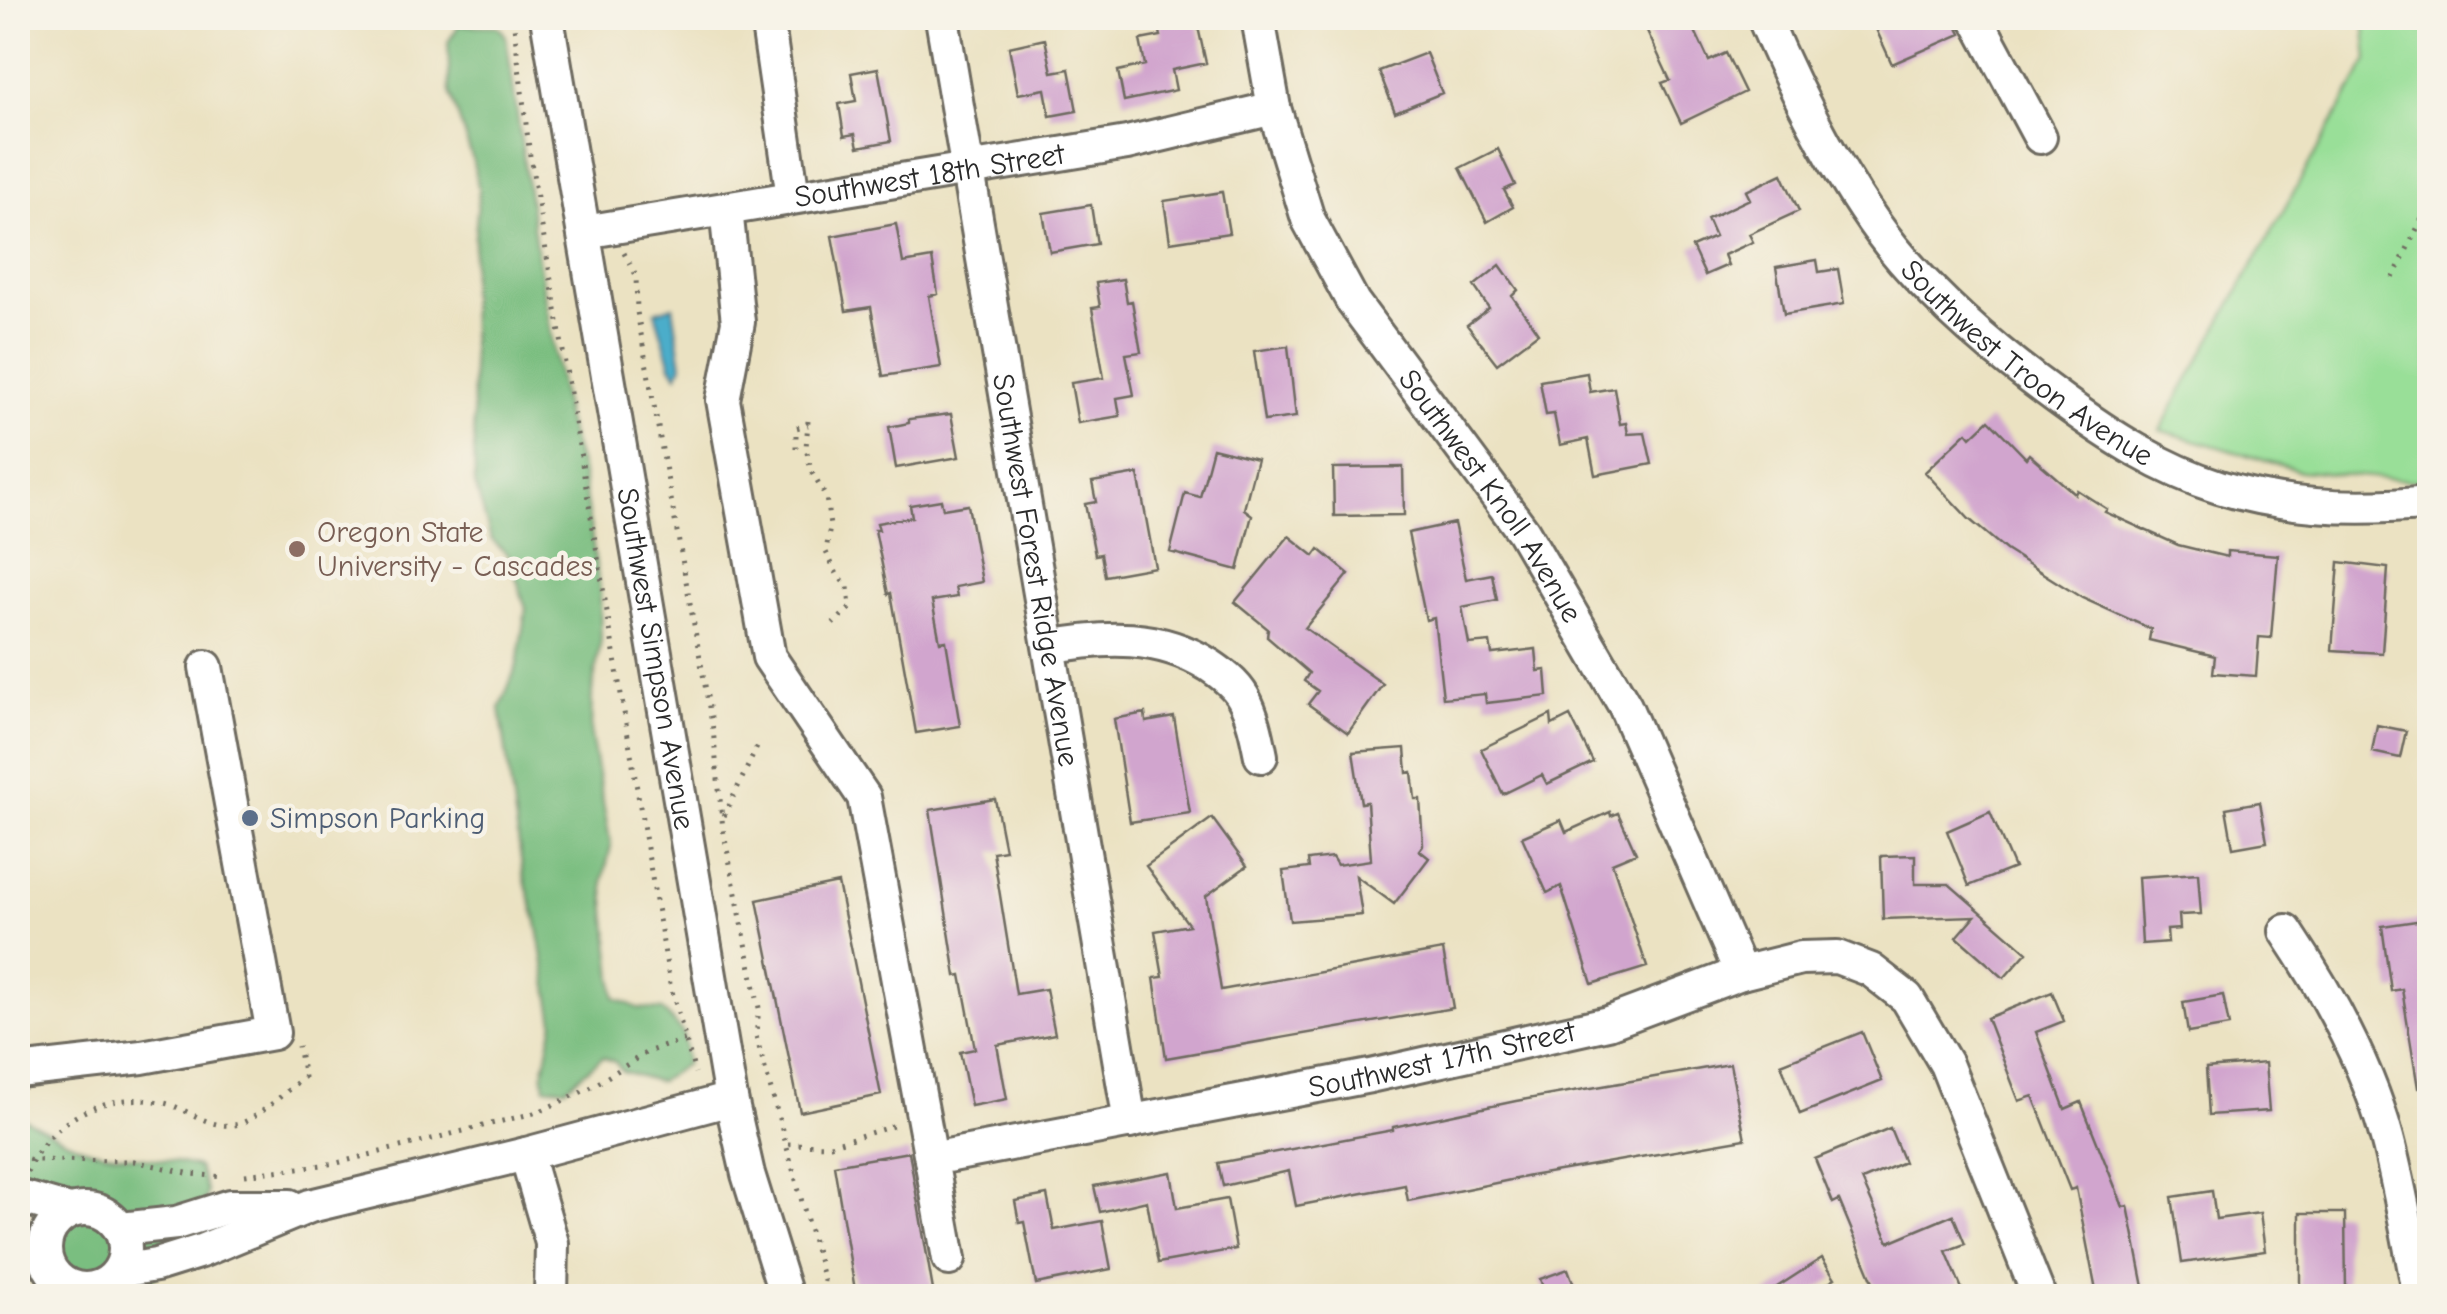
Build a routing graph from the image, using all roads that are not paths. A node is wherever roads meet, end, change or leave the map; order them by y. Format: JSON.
{"nodes":[{"id":1,"x":547,"y":18,"type":"edge"},
{"id":2,"x":767,"y":18,"type":"edge"},
{"id":3,"x":942,"y":18,"type":"edge"},
{"id":4,"x":1258,"y":18,"type":"edge"},
{"id":5,"x":1764,"y":18,"type":"edge"},
{"id":6,"x":1976,"y":18,"type":"edge"},
{"id":7,"x":1274,"y":108,"type":"junction"},
{"id":8,"x":2040,"y":136,"type":"dead end"},
{"id":9,"x":970,"y":169,"type":"junction"},
{"id":10,"x":793,"y":197,"type":"junction"},
{"id":11,"x":726,"y":209,"type":"junction"},
{"id":12,"x":584,"y":232,"type":"junction"},
{"id":13,"x":2430,"y":504,"type":"edge"},
{"id":14,"x":1050,"y":647,"type":"junction"},
{"id":15,"x":206,"y":667,"type":"dead end"},
{"id":16,"x":1261,"y":756,"type":"dead end"},
{"id":17,"x":2286,"y":931,"type":"dead end"},
{"id":18,"x":1741,"y":973,"type":"junction"},
{"id":19,"x":18,"y":1072,"type":"edge"},
{"id":20,"x":716,"y":1102,"type":"junction"},
{"id":21,"x":1130,"y":1122,"type":"junction"},
{"id":22,"x":526,"y":1154,"type":"junction"},
{"id":23,"x":931,"y":1159,"type":"junction"},
{"id":24,"x":21,"y":1186,"type":"edge"},
{"id":25,"x":310,"y":1206,"type":"junction"},
{"id":26,"x":70,"y":1211,"type":"junction"},
{"id":27,"x":120,"y":1229,"type":"junction"},
{"id":28,"x":18,"y":1237,"type":"edge"},
{"id":29,"x":949,"y":1260,"type":"dead end"},
{"id":30,"x":57,"y":1281,"type":"edge"},
{"id":31,"x":111,"y":1284,"type":"edge"},
{"id":32,"x":551,"y":1296,"type":"edge"},
{"id":33,"x":786,"y":1296,"type":"edge"},
{"id":34,"x":2038,"y":1296,"type":"edge"},
{"id":35,"x":2420,"y":1296,"type":"edge"}],
"edges":[{"from":1,"to":12,"type":"street","name":"Southwest Simpson Avenue"},
{"from":2,"to":10,"type":"street"},
{"from":3,"to":9,"type":"street","name":"Southwest Forest Ridge Avenue"},
{"from":4,"to":7,"type":"street","name":"Southwest Knoll Avenue"},
{"from":5,"to":13,"type":"street","name":"Southwest Troon Avenue"},
{"from":6,"to":8,"type":"street"},
{"from":7,"to":9,"type":"street","name":"Southwest 18th Street"},
{"from":7,"to":18,"type":"street","name":"Southwest Knoll Avenue"},
{"from":9,"to":10,"type":"street","name":"Southwest 18th Street"},
{"from":9,"to":14,"type":"street","name":"Southwest Forest Ridge Avenue"},
{"from":10,"to":11,"type":"street","name":"Southwest 18th Street"},
{"from":11,"to":12,"type":"street","name":"Southwest 18th Street"},
{"from":11,"to":23,"type":"street"},
{"from":12,"to":20,"type":"street","name":"Southwest Simpson Avenue"},
{"from":14,"to":16,"type":"street"},
{"from":14,"to":21,"type":"street","name":"Southwest Forest Ridge Avenue"},
{"from":15,"to":19,"type":"street"},
{"from":17,"to":35,"type":"street"},
{"from":18,"to":21,"type":"street","name":"Southwest 17th Street"},
{"from":18,"to":34,"type":"street","name":"Southwest 17th Street"},
{"from":20,"to":22,"type":"street"},
{"from":20,"to":33,"type":"street","name":"Southwest Simpson Avenue"},
{"from":21,"to":23,"type":"street","name":"Southwest 17th Street"},
{"from":22,"to":25,"type":"street"},
{"from":22,"to":32,"type":"street"},
{"from":23,"to":29,"type":"street"},
{"from":24,"to":26,"type":"street"},
{"from":25,"to":27,"type":"street"},
{"from":25,"to":31,"type":"street"},
{"from":26,"to":27,"type":"street"},
{"from":26,"to":30,"type":"street"},
{"from":27,"to":31,"type":"street"},
{"from":28,"to":30,"type":"street"},
{"from":30,"to":31,"type":"street"}]}
